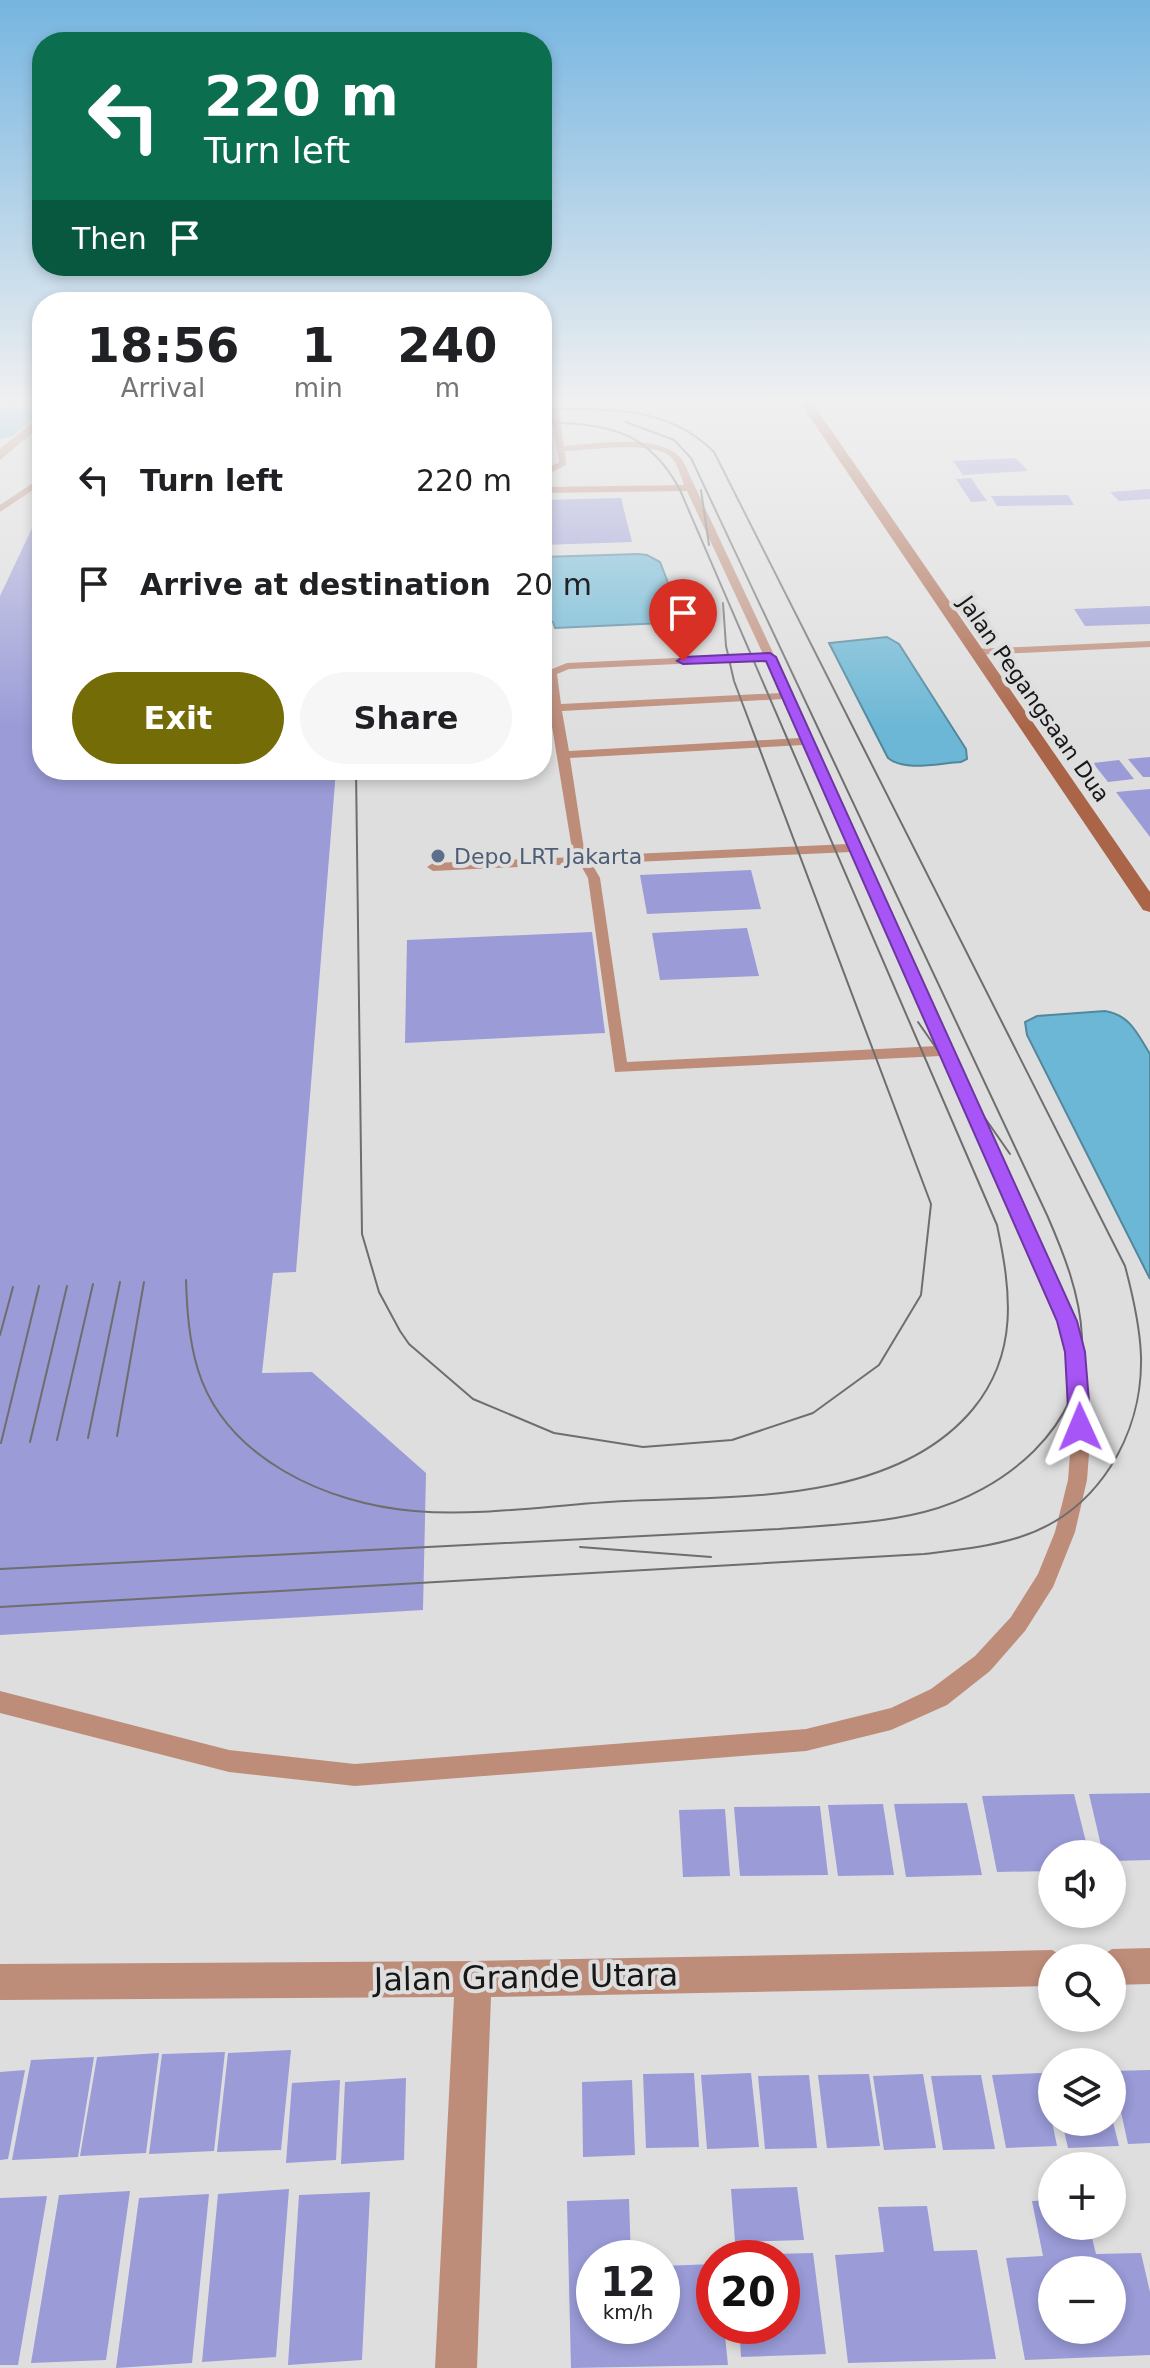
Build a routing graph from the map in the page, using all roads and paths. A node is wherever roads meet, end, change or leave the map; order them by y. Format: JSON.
{"nodes":[{"id":1,"x":700,"y":509,"type":"edge"},
{"id":2,"x":878,"y":509,"type":"edge"},
{"id":3,"x":1150,"y":644,"type":"edge"},
{"id":4,"x":975,"y":652,"type":"junction"},
{"id":5,"x":770,"y":657,"type":"junction"},
{"id":6,"x":552,"y":675,"type":"edge"},
{"id":7,"x":552,"y":689,"type":"edge"},
{"id":8,"x":787,"y":696,"type":"junction"},
{"id":9,"x":555,"y":708,"type":"junction"},
{"id":10,"x":806,"y":741,"type":"junction"},
{"id":11,"x":563,"y":755,"type":"junction"},
{"id":12,"x":853,"y":848,"type":"junction"},
{"id":13,"x":585,"y":861,"type":"junction"},
{"id":14,"x":433,"y":867,"type":"dead end"},
{"id":15,"x":1150,"y":906,"type":"edge"},
{"id":16,"x":944,"y":1051,"type":"junction"},
{"id":17,"x":0,"y":1702,"type":"edge"},
{"id":18,"x":1150,"y":1966,"type":"edge"},
{"id":19,"x":1126,"y":1967,"type":"edge"},
{"id":20,"x":1038,"y":1968,"type":"edge"},
{"id":21,"x":473,"y":1979,"type":"junction"},
{"id":22,"x":0,"y":1982,"type":"edge"},
{"id":23,"x":456,"y":2368,"type":"edge"}],
"edges":[{"from":1,"to":5,"type":"lane"},
{"from":2,"to":4,"type":"main road","name":"Jalan Pegangsaan Dua"},
{"from":3,"to":4,"type":"lane"},
{"from":4,"to":15,"type":"main road","name":"Jalan Pegangsaan Dua"},
{"from":5,"to":6,"type":"lane"},
{"from":5,"to":8,"type":"lane"},
{"from":7,"to":9,"type":"lane"},
{"from":8,"to":9,"type":"lane"},
{"from":8,"to":10,"type":"lane"},
{"from":9,"to":11,"type":"lane"},
{"from":10,"to":11,"type":"lane"},
{"from":10,"to":12,"type":"lane"},
{"from":11,"to":13,"type":"lane"},
{"from":12,"to":13,"type":"lane"},
{"from":12,"to":16,"type":"lane"},
{"from":13,"to":14,"type":"lane"},
{"from":13,"to":16,"type":"lane"},
{"from":16,"to":17,"type":"lane"},
{"from":18,"to":19,"type":"street"},
{"from":20,"to":21,"type":"street","name":"Jalan Grande Utara"},
{"from":21,"to":22,"type":"street","name":"Jalan Grande Utara"},
{"from":21,"to":23,"type":"street"}]}
